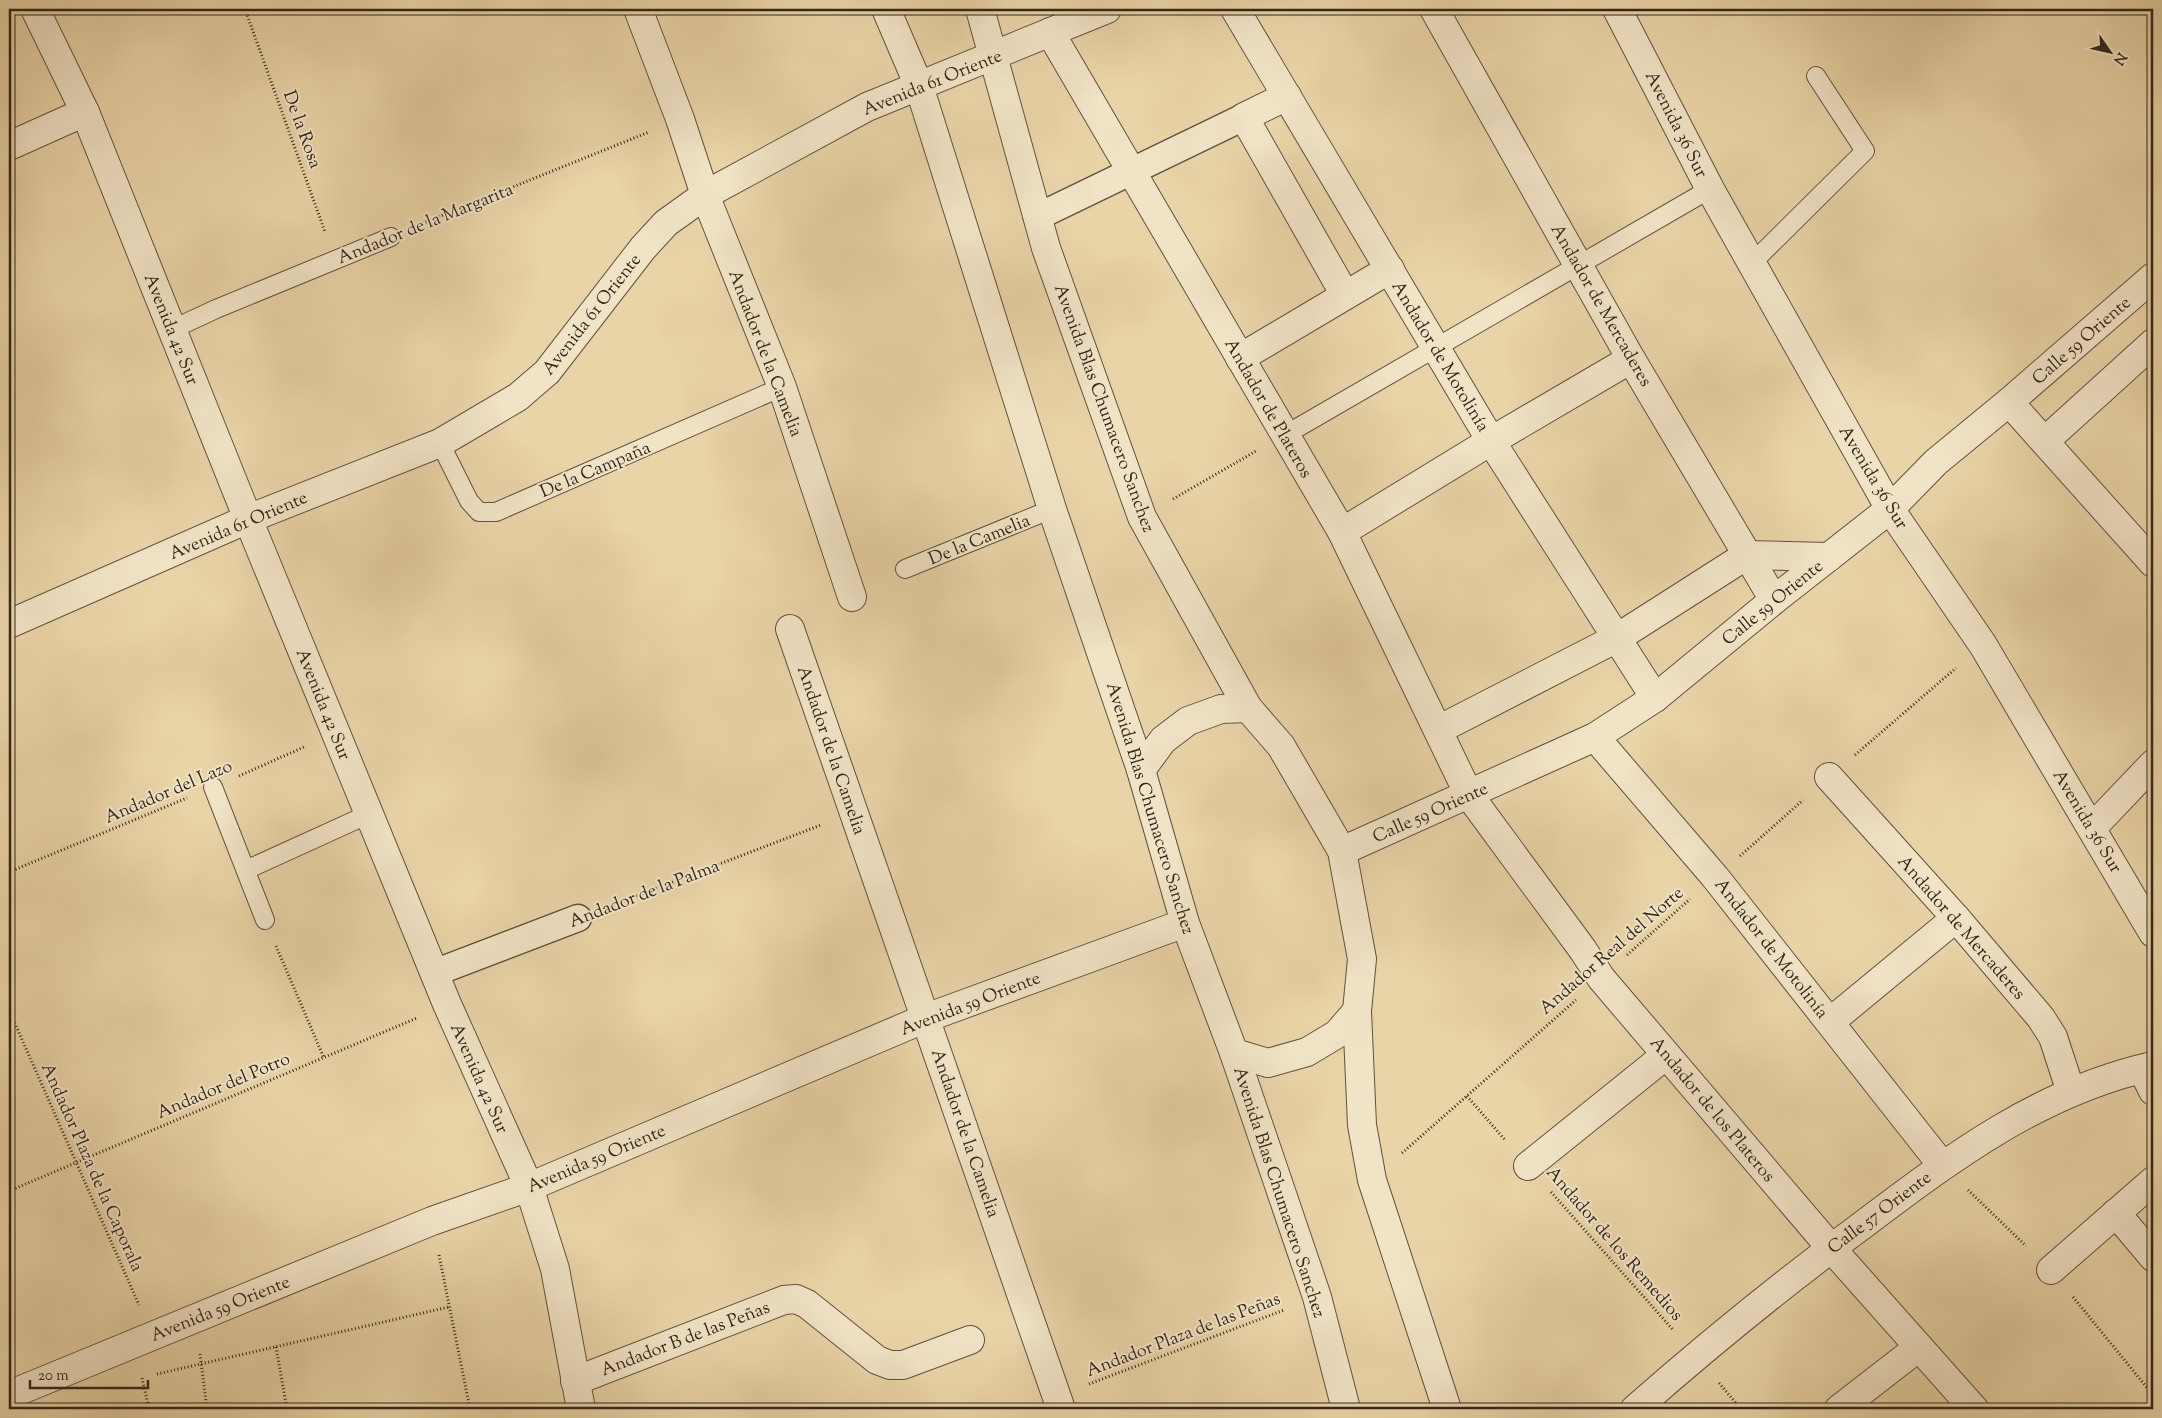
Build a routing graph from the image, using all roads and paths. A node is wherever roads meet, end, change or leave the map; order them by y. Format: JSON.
{"nodes":[{"id":1,"x":35,"y":9,"type":"edge"},
{"id":2,"x":245,"y":9,"type":"edge"},
{"id":3,"x":638,"y":9,"type":"edge"},
{"id":4,"x":886,"y":9,"type":"edge"},
{"id":5,"x":980,"y":9,"type":"edge"},
{"id":6,"x":1107,"y":9,"type":"edge"},
{"id":7,"x":1235,"y":9,"type":"edge"},
{"id":8,"x":1434,"y":9,"type":"edge"},
{"id":9,"x":1617,"y":9,"type":"edge"},
{"id":10,"x":1050,"y":32,"type":"junction"},
{"id":11,"x":994,"y":56,"type":"junction"},
{"id":12,"x":1816,"y":76,"type":"dead end"},
{"id":13,"x":919,"y":86,"type":"junction"},
{"id":14,"x":1287,"y":96,"type":"junction"},
{"id":15,"x":85,"y":112,"type":"junction"},
{"id":16,"x":1244,"y":116,"type":"junction"},
{"id":17,"x":680,"y":119,"type":"junction"},
{"id":18,"x":9,"y":146,"type":"edge"},
{"id":19,"x":1131,"y":171,"type":"junction"},
{"id":20,"x":1710,"y":189,"type":"junction"},
{"id":21,"x":704,"y":195,"type":"junction"},
{"id":22,"x":1038,"y":217,"type":"junction"},
{"id":23,"x":391,"y":237,"type":"joint"},
{"id":24,"x":334,"y":259,"type":"junction"},
{"id":25,"x":1752,"y":263,"type":"junction"},
{"id":26,"x":1579,"y":265,"type":"junction"},
{"id":27,"x":1390,"y":269,"type":"junction"},
{"id":28,"x":2153,"y":277,"type":"edge"},
{"id":29,"x":1344,"y":295,"type":"junction"},
{"id":30,"x":173,"y":330,"type":"junction"},
{"id":31,"x":2153,"y":343,"type":"edge"},
{"id":32,"x":1436,"y":347,"type":"junction"},
{"id":33,"x":1240,"y":358,"type":"junction"},
{"id":34,"x":1632,"y":359,"type":"junction"},
{"id":35,"x":782,"y":387,"type":"junction"},
{"id":36,"x":2009,"y":402,"type":"junction"},
{"id":37,"x":1285,"y":434,"type":"junction"},
{"id":38,"x":1492,"y":441,"type":"junction"},
{"id":39,"x":2045,"y":441,"type":"junction"},
{"id":40,"x":440,"y":443,"type":"junction"},
{"id":41,"x":1052,"y":509,"type":"junction"},
{"id":42,"x":1890,"y":509,"type":"junction"},
{"id":43,"x":1142,"y":517,"type":"junction"},
{"id":44,"x":248,"y":519,"type":"junction"},
{"id":45,"x":1342,"y":532,"type":"junction"},
{"id":46,"x":1747,"y":555,"type":"junction"},
{"id":47,"x":1829,"y":557,"type":"junction"},
{"id":48,"x":2153,"y":563,"type":"edge"},
{"id":49,"x":905,"y":569,"type":"dead end"},
{"id":50,"x":852,"y":597,"type":"dead end"},
{"id":51,"x":1774,"y":600,"type":"junction"},
{"id":52,"x":9,"y":624,"type":"edge"},
{"id":53,"x":790,"y":630,"type":"dead end"},
{"id":54,"x":1617,"y":638,"type":"junction"},
{"id":55,"x":1983,"y":644,"type":"junction"},
{"id":56,"x":1655,"y":698,"type":"junction"},
{"id":57,"x":1248,"y":708,"type":"junction"},
{"id":58,"x":1438,"y":730,"type":"junction"},
{"id":59,"x":336,"y":733,"type":"junction"},
{"id":60,"x":1594,"y":737,"type":"junction"},
{"id":61,"x":2153,"y":764,"type":"edge"},
{"id":62,"x":1141,"y":770,"type":"junction"},
{"id":63,"x":1829,"y":777,"type":"junction"},
{"id":64,"x":213,"y":787,"type":"junction"},
{"id":65,"x":1469,"y":795,"type":"junction"},
{"id":66,"x":854,"y":812,"type":"junction"},
{"id":67,"x":369,"y":814,"type":"junction"},
{"id":68,"x":2092,"y":828,"type":"junction"},
{"id":69,"x":1342,"y":851,"type":"junction"},
{"id":70,"x":246,"y":870,"type":"junction"},
{"id":71,"x":9,"y":872,"type":"edge"},
{"id":72,"x":1715,"y":877,"type":"junction"},
{"id":73,"x":578,"y":918,"type":"joint"},
{"id":74,"x":1956,"y":918,"type":"junction"},
{"id":75,"x":265,"y":920,"type":"joint"},
{"id":76,"x":1185,"y":923,"type":"junction"},
{"id":77,"x":2153,"y":933,"type":"edge"},
{"id":78,"x":434,"y":972,"type":"junction"},
{"id":79,"x":1601,"y":978,"type":"junction"},
{"id":80,"x":447,"y":1004,"type":"junction"},
{"id":81,"x":9,"y":1010,"type":"edge"},
{"id":82,"x":1357,"y":1011,"type":"junction"},
{"id":83,"x":926,"y":1018,"type":"junction"},
{"id":84,"x":1830,"y":1022,"type":"junction"},
{"id":85,"x":1234,"y":1053,"type":"junction"},
{"id":86,"x":1666,"y":1055,"type":"junction"},
{"id":87,"x":324,"y":1058,"type":"junction"},
{"id":88,"x":2150,"y":1075,"type":"edge"},
{"id":89,"x":2071,"y":1092,"type":"junction"},
{"id":90,"x":1467,"y":1096,"type":"junction"},
{"id":91,"x":76,"y":1162,"type":"junction"},
{"id":92,"x":1942,"y":1165,"type":"junction"},
{"id":93,"x":1528,"y":1166,"type":"junction"},
{"id":94,"x":1372,"y":1180,"type":"junction"},
{"id":95,"x":2153,"y":1181,"type":"edge"},
{"id":96,"x":529,"y":1187,"type":"junction"},
{"id":97,"x":9,"y":1191,"type":"edge"},
{"id":98,"x":2116,"y":1213,"type":"junction"},
{"id":99,"x":432,"y":1221,"type":"junction"},
{"id":100,"x":1831,"y":1248,"type":"junction"},
{"id":101,"x":2153,"y":1257,"type":"edge"},
{"id":102,"x":2051,"y":1270,"type":"dead end"},
{"id":103,"x":1317,"y":1297,"type":"junction"},
{"id":104,"x":449,"y":1307,"type":"junction"},
{"id":105,"x":194,"y":1319,"type":"junction"},
{"id":106,"x":153,"y":1336,"type":"junction"},
{"id":107,"x":970,"y":1340,"type":"dead end"},
{"id":108,"x":1919,"y":1346,"type":"junction"},
{"id":109,"x":276,"y":1347,"type":"junction"},
{"id":110,"x":1696,"y":1356,"type":"junction"},
{"id":111,"x":201,"y":1364,"type":"junction"},
{"id":112,"x":575,"y":1381,"type":"junction"},
{"id":113,"x":9,"y":1395,"type":"edge"},
{"id":114,"x":1059,"y":1403,"type":"edge"},
{"id":115,"x":149,"y":1409,"type":"edge"},
{"id":116,"x":207,"y":1409,"type":"edge"},
{"id":117,"x":287,"y":1409,"type":"edge"},
{"id":118,"x":470,"y":1409,"type":"edge"},
{"id":119,"x":580,"y":1409,"type":"edge"},
{"id":120,"x":1346,"y":1409,"type":"edge"},
{"id":121,"x":1447,"y":1409,"type":"edge"},
{"id":122,"x":1635,"y":1409,"type":"edge"},
{"id":123,"x":1741,"y":1409,"type":"edge"},
{"id":124,"x":1839,"y":1409,"type":"edge"},
{"id":125,"x":1974,"y":1409,"type":"edge"}],
"edges":[{"from":1,"to":15,"type":"street","name":"Avenida 42 Sur"},
{"from":2,"to":24,"type":"path","name":"De la Rosa"},
{"from":3,"to":17,"type":"street"},
{"from":4,"to":13,"type":"street","name":"Avenida Blas Chumacero Sanchez"},
{"from":5,"to":11,"type":"street","name":"Avenida Blas Chumacero Sanchez"},
{"from":6,"to":10,"type":"street","name":"Avenida 61 Oriente"},
{"from":7,"to":14,"type":"street","name":"Andador de Motolinía"},
{"from":8,"to":26,"type":"street","name":"Andador de Mercaderes"},
{"from":9,"to":20,"type":"street","name":"Avenida 36 Sur"},
{"from":10,"to":11,"type":"street","name":"Avenida 61 Oriente"},
{"from":10,"to":19,"type":"street","name":"Andador de Plateros"},
{"from":11,"to":13,"type":"street","name":"Avenida 61 Oriente"},
{"from":11,"to":22,"type":"street","name":"Avenida Blas Chumacero Sanchez"},
{"from":12,"to":25,"type":"lane"},
{"from":13,"to":21,"type":"street","name":"Avenida 61 Oriente"},
{"from":13,"to":41,"type":"street","name":"Avenida Blas Chumacero Sanchez"},
{"from":14,"to":16,"type":"street"},
{"from":14,"to":27,"type":"street","name":"Andador de Motolinía"},
{"from":15,"to":18,"type":"street"},
{"from":15,"to":30,"type":"street","name":"Avenida 42 Sur"},
{"from":16,"to":19,"type":"street"},
{"from":16,"to":29,"type":"street"},
{"from":17,"to":21,"type":"street"},
{"from":17,"to":23,"type":"path","name":"Andador de la Margarita"},
{"from":19,"to":22,"type":"street"},
{"from":19,"to":33,"type":"street","name":"Andador de Plateros"},
{"from":20,"to":25,"type":"street","name":"Avenida 36 Sur"},
{"from":20,"to":26,"type":"lane"},
{"from":21,"to":35,"type":"street","name":"Andador de la Camelia"},
{"from":21,"to":40,"type":"street","name":"Avenida 61 Oriente"},
{"from":22,"to":43,"type":"street","name":"Avenida Blas Chumacero Sanchez"},
{"from":23,"to":24,"type":"lane","name":"Andador de la Margarita"},
{"from":24,"to":30,"type":"lane","name":"Andador de la Margarita"},
{"from":25,"to":42,"type":"street","name":"Avenida 36 Sur"},
{"from":26,"to":32,"type":"lane"},
{"from":26,"to":34,"type":"street","name":"Andador de Mercaderes"},
{"from":27,"to":29,"type":"street"},
{"from":27,"to":32,"type":"street","name":"Andador de Motolinía"},
{"from":28,"to":36,"type":"street","name":"Calle 59 Oriente"},
{"from":29,"to":33,"type":"street"},
{"from":30,"to":44,"type":"street","name":"Avenida 42 Sur"},
{"from":31,"to":39,"type":"street"},
{"from":32,"to":37,"type":"lane"},
{"from":32,"to":38,"type":"street","name":"Andador de Motolinía"},
{"from":33,"to":37,"type":"street","name":"Andador de Plateros"},
{"from":34,"to":38,"type":"street"},
{"from":34,"to":46,"type":"street","name":"Andador de Mercaderes"},
{"from":35,"to":40,"type":"lane","name":"De la Campaña"},
{"from":35,"to":50,"type":"street","name":"Andador de la Camelia"},
{"from":36,"to":39,"type":"street"},
{"from":36,"to":42,"type":"street","name":"Calle 59 Oriente"},
{"from":37,"to":43,"type":"path"},
{"from":37,"to":45,"type":"street","name":"Andador de Plateros"},
{"from":38,"to":45,"type":"street"},
{"from":38,"to":54,"type":"street","name":"Andador de Motolinía"},
{"from":39,"to":48,"type":"street"},
{"from":40,"to":44,"type":"street","name":"Avenida 61 Oriente"},
{"from":41,"to":49,"type":"lane","name":"De la Camelia"},
{"from":41,"to":62,"type":"street","name":"Avenida Blas Chumacero Sanchez"},
{"from":42,"to":47,"type":"street","name":"Calle 59 Oriente"},
{"from":42,"to":55,"type":"street","name":"Avenida 36 Sur"},
{"from":43,"to":57,"type":"street","name":"Avenida Blas Chumacero Sanchez"},
{"from":44,"to":52,"type":"street","name":"Avenida 61 Oriente"},
{"from":44,"to":59,"type":"street","name":"Avenida 42 Sur"},
{"from":45,"to":58,"type":"street","name":"Andador de Plateros"},
{"from":46,"to":47,"type":"street"},
{"from":46,"to":51,"type":"street","name":"Andador de Mercaderes"},
{"from":46,"to":54,"type":"street"},
{"from":47,"to":51,"type":"street","name":"Calle 59 Oriente"},
{"from":51,"to":56,"type":"street","name":"Calle 59 Oriente"},
{"from":53,"to":66,"type":"street","name":"Andador de la Camelia"},
{"from":54,"to":56,"type":"street","name":"Andador de Motolinía"},
{"from":54,"to":58,"type":"street"},
{"from":55,"to":63,"type":"path","name":"Andador Real del Norte"},
{"from":55,"to":68,"type":"street","name":"Avenida 36 Sur"},
{"from":56,"to":60,"type":"street","name":"Calle 59 Oriente"},
{"from":57,"to":62,"type":"street"},
{"from":57,"to":69,"type":"street","name":"Avenida Blas Chumacero Sanchez"},
{"from":58,"to":65,"type":"street","name":"Andador de Plateros"},
{"from":59,"to":64,"type":"path","name":"Andador del Lazo"},
{"from":59,"to":67,"type":"street","name":"Avenida 42 Sur"},
{"from":60,"to":65,"type":"street","name":"Calle 59 Oriente"},
{"from":60,"to":72,"type":"street","name":"Andador de Motolinía"},
{"from":61,"to":68,"type":"street"},
{"from":62,"to":76,"type":"street","name":"Avenida Blas Chumacero Sanchez"},
{"from":63,"to":72,"type":"path","name":"Andador Real del Norte"},
{"from":63,"to":74,"type":"street","name":"Andador de Mercaderes"},
{"from":64,"to":70,"type":"lane"},
{"from":64,"to":71,"type":"path","name":"Andador del Lazo"},
{"from":65,"to":69,"type":"street","name":"Calle 59 Oriente"},
{"from":65,"to":79,"type":"street","name":"Andador de los Plateros"},
{"from":66,"to":73,"type":"path","name":"Andador de la Palma"},
{"from":66,"to":83,"type":"street","name":"Andador de la Camelia"},
{"from":67,"to":70,"type":"lane"},
{"from":67,"to":78,"type":"street","name":"Avenida 42 Sur"},
{"from":68,"to":77,"type":"street","name":"Avenida 36 Sur"},
{"from":69,"to":82,"type":"street","name":"Avenida Blas Chumacero Sanchez"},
{"from":70,"to":75,"type":"lane"},
{"from":72,"to":79,"type":"path","name":"Andador Real del Norte"},
{"from":72,"to":84,"type":"street","name":"Andador de Motolinía"},
{"from":73,"to":78,"type":"street","name":"Andador de la Palma"},
{"from":74,"to":84,"type":"street"},
{"from":74,"to":89,"type":"street","name":"Andador de Mercaderes"},
{"from":75,"to":87,"type":"path"},
{"from":76,"to":83,"type":"street","name":"Avenida 59 Oriente"},
{"from":76,"to":85,"type":"street","name":"Avenida Blas Chumacero Sanchez"},
{"from":78,"to":80,"type":"street","name":"Avenida 42 Sur"},
{"from":79,"to":86,"type":"street","name":"Andador de los Plateros"},
{"from":79,"to":90,"type":"path","name":"Andador Real del Norte"},
{"from":80,"to":87,"type":"path","name":"Andador del Potro"},
{"from":80,"to":96,"type":"street","name":"Avenida 42 Sur"},
{"from":81,"to":91,"type":"path","name":"Andador Plaza de la Caporala"},
{"from":82,"to":85,"type":"street"},
{"from":82,"to":94,"type":"street","name":"Avenida Blas Chumacero Sanchez"},
{"from":83,"to":96,"type":"street","name":"Avenida 59 Oriente"},
{"from":83,"to":114,"type":"street","name":"Andador de la Camelia"},
{"from":84,"to":92,"type":"street","name":"Andador de Motolinía"},
{"from":85,"to":103,"type":"street","name":"Avenida Blas Chumacero Sanchez"},
{"from":86,"to":93,"type":"street"},
{"from":86,"to":100,"type":"street","name":"Andador de los Plateros"},
{"from":87,"to":91,"type":"path","name":"Andador del Potro"},
{"from":88,"to":89,"type":"street","name":"Calle 57 Oriente"},
{"from":89,"to":92,"type":"street","name":"Calle 57 Oriente"},
{"from":90,"to":93,"type":"path","name":"Andador de los Remedios"},
{"from":90,"to":94,"type":"path","name":"Andador Real del Norte"},
{"from":91,"to":97,"type":"path","name":"Andador del Potro"},
{"from":91,"to":106,"type":"path","name":"Andador Plaza de la Caporala"},
{"from":92,"to":100,"type":"street","name":"Calle 57 Oriente"},
{"from":93,"to":110,"type":"path","name":"Andador de los Remedios"},
{"from":94,"to":121,"type":"street","name":"Avenida Blas Chumacero Sanchez"},
{"from":95,"to":98,"type":"street"},
{"from":96,"to":99,"type":"street","name":"Avenida 59 Oriente"},
{"from":96,"to":112,"type":"street","name":"Avenida 42 Sur"},
{"from":98,"to":101,"type":"street"},
{"from":98,"to":102,"type":"street"},
{"from":99,"to":104,"type":"path"},
{"from":99,"to":105,"type":"street","name":"Avenida 59 Oriente"},
{"from":100,"to":108,"type":"street","name":"Andador de los Plateros"},
{"from":100,"to":110,"type":"street","name":"Calle 57 Oriente"},
{"from":103,"to":114,"type":"path","name":"Andador Plaza de las Peñas"},
{"from":103,"to":120,"type":"street","name":"Avenida Blas Chumacero Sanchez"},
{"from":104,"to":109,"type":"path"},
{"from":104,"to":118,"type":"path"},
{"from":105,"to":106,"type":"street","name":"Avenida 59 Oriente"},
{"from":105,"to":111,"type":"path"},
{"from":106,"to":113,"type":"street","name":"Avenida 59 Oriente"},
{"from":107,"to":112,"type":"street","name":"Andador B de las Peñas"},
{"from":108,"to":124,"type":"street"},
{"from":108,"to":125,"type":"street","name":"Andador de los Plateros"},
{"from":109,"to":111,"type":"path"},
{"from":109,"to":117,"type":"path"},
{"from":110,"to":122,"type":"street","name":"Calle 57 Oriente"},
{"from":110,"to":123,"type":"path","name":"Andador de los Remedios"},
{"from":111,"to":115,"type":"path"},
{"from":111,"to":116,"type":"path"},
{"from":112,"to":119,"type":"street","name":"Avenida 42 Sur"}]}
